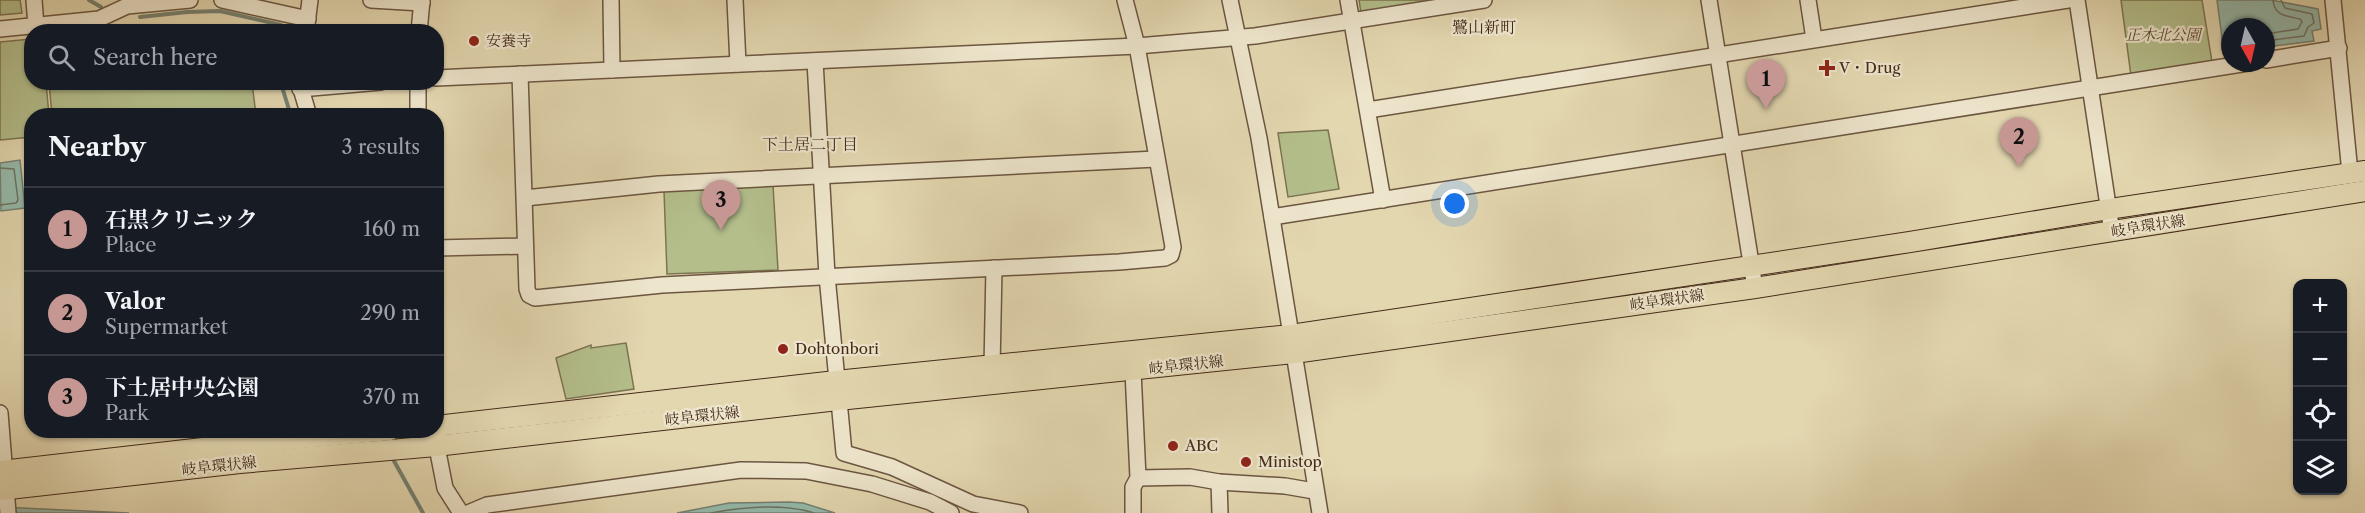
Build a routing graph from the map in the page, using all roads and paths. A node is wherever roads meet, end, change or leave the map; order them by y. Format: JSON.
{"nodes":[{"id":1,"x":34,"y":0,"type":"edge"},
{"id":2,"x":190,"y":0,"type":"edge"},
{"id":3,"x":222,"y":0,"type":"edge"},
{"id":4,"x":310,"y":0,"type":"edge"},
{"id":5,"x":371,"y":0,"type":"edge"},
{"id":6,"x":611,"y":0,"type":"edge"},
{"id":7,"x":735,"y":0,"type":"edge"},
{"id":8,"x":1125,"y":0,"type":"edge"},
{"id":9,"x":1230,"y":0,"type":"edge"},
{"id":10,"x":1348,"y":0,"type":"edge"},
{"id":11,"x":1484,"y":0,"type":"edge"},
{"id":12,"x":1709,"y":0,"type":"edge"},
{"id":13,"x":1808,"y":0,"type":"edge"},
{"id":14,"x":2068,"y":0,"type":"edge"},
{"id":15,"x":2077,"y":0,"type":"edge"},
{"id":16,"x":2333,"y":0,"type":"edge"},
{"id":17,"x":422,"y":2,"type":"edge"},
{"id":18,"x":1352,"y":22,"type":"junction"},
{"id":19,"x":36,"y":24,"type":"edge"},
{"id":20,"x":57,"y":24,"type":"edge"},
{"id":21,"x":304,"y":24,"type":"edge"},
{"id":22,"x":307,"y":24,"type":"edge"},
{"id":23,"x":420,"y":24,"type":"edge"},
{"id":24,"x":24,"y":27,"type":"edge"},
{"id":25,"x":0,"y":29,"type":"edge"},
{"id":26,"x":1238,"y":37,"type":"junction"},
{"id":27,"x":1814,"y":39,"type":"junction"},
{"id":28,"x":1137,"y":46,"type":"junction"},
{"id":29,"x":2339,"y":48,"type":"junction"},
{"id":30,"x":1718,"y":55,"type":"junction"},
{"id":31,"x":2275,"y":59,"type":"edge"},
{"id":32,"x":815,"y":61,"type":"junction"},
{"id":33,"x":738,"y":64,"type":"junction"},
{"id":34,"x":2221,"y":67,"type":"edge"},
{"id":35,"x":612,"y":70,"type":"junction"},
{"id":36,"x":520,"y":74,"type":"junction"},
{"id":37,"x":444,"y":78,"type":"edge"},
{"id":38,"x":2091,"y":88,"type":"junction"},
{"id":39,"x":301,"y":90,"type":"edge"},
{"id":40,"x":418,"y":90,"type":"edge"},
{"id":41,"x":307,"y":108,"type":"edge"},
{"id":42,"x":418,"y":108,"type":"edge"},
{"id":43,"x":1368,"y":110,"type":"junction"},
{"id":44,"x":1732,"y":145,"type":"junction"},
{"id":45,"x":1156,"y":159,"type":"junction"},
{"id":46,"x":2358,"y":172,"type":"edge"},
{"id":47,"x":821,"y":177,"type":"junction"},
{"id":48,"x":2365,"y":191,"type":"edge"},
{"id":49,"x":525,"y":198,"type":"junction"},
{"id":50,"x":1383,"y":200,"type":"junction"},
{"id":51,"x":2109,"y":209,"type":"junction"},
{"id":52,"x":1272,"y":217,"type":"junction"},
{"id":53,"x":2112,"y":232,"type":"junction"},
{"id":54,"x":525,"y":246,"type":"junction"},
{"id":55,"x":444,"y":248,"type":"edge"},
{"id":56,"x":1751,"y":267,"type":"junction"},
{"id":57,"x":994,"y":268,"type":"junction"},
{"id":58,"x":827,"y":276,"type":"junction"},
{"id":59,"x":1755,"y":288,"type":"junction"},
{"id":60,"x":1292,"y":344,"type":"junction"},
{"id":61,"x":992,"y":366,"type":"junction"},
{"id":62,"x":1133,"y":371,"type":"junction"},
{"id":63,"x":836,"y":391,"type":"junction"},
{"id":64,"x":0,"y":412,"type":"edge"},
{"id":65,"x":444,"y":433,"type":"edge"},
{"id":66,"x":303,"y":438,"type":"edge"},
{"id":67,"x":409,"y":438,"type":"edge"},
{"id":68,"x":437,"y":438,"type":"edge"},
{"id":69,"x":1138,"y":478,"type":"junction"},
{"id":70,"x":1219,"y":482,"type":"junction"},
{"id":71,"x":5,"y":489,"type":"edge"},
{"id":72,"x":1314,"y":491,"type":"junction"},
{"id":73,"x":461,"y":513,"type":"edge"},
{"id":74,"x":468,"y":513,"type":"edge"},
{"id":75,"x":951,"y":513,"type":"edge"},
{"id":76,"x":1020,"y":513,"type":"edge"},
{"id":77,"x":1133,"y":513,"type":"edge"},
{"id":78,"x":1220,"y":513,"type":"edge"},
{"id":79,"x":1320,"y":513,"type":"edge"}],
"edges":[{"from":1,"to":19,"type":"street"},
{"from":2,"to":20,"type":"street"},
{"from":3,"to":21,"type":"street"},
{"from":4,"to":22,"type":"street"},
{"from":5,"to":17,"type":"street"},
{"from":6,"to":35,"type":"street"},
{"from":7,"to":33,"type":"street"},
{"from":8,"to":28,"type":"street"},
{"from":9,"to":26,"type":"street"},
{"from":10,"to":18,"type":"street"},
{"from":11,"to":18,"type":"street"},
{"from":12,"to":30,"type":"street"},
{"from":13,"to":27,"type":"street"},
{"from":14,"to":27,"type":"street"},
{"from":15,"to":38,"type":"street"},
{"from":16,"to":29,"type":"street"},
{"from":17,"to":23,"type":"street"},
{"from":18,"to":26,"type":"street"},
{"from":18,"to":43,"type":"street"},
{"from":24,"to":25,"type":"street"},
{"from":26,"to":28,"type":"street"},
{"from":26,"to":52,"type":"street"},
{"from":27,"to":30,"type":"street"},
{"from":28,"to":32,"type":"street"},
{"from":28,"to":45,"type":"street"},
{"from":29,"to":31,"type":"street"},
{"from":29,"to":46,"type":"street"},
{"from":30,"to":43,"type":"street"},
{"from":30,"to":44,"type":"street"},
{"from":32,"to":33,"type":"street"},
{"from":32,"to":47,"type":"street"},
{"from":33,"to":35,"type":"street"},
{"from":34,"to":38,"type":"street"},
{"from":35,"to":36,"type":"street"},
{"from":36,"to":37,"type":"street"},
{"from":36,"to":49,"type":"street"},
{"from":38,"to":44,"type":"street"},
{"from":38,"to":51,"type":"street"},
{"from":39,"to":41,"type":"street"},
{"from":40,"to":42,"type":"street"},
{"from":43,"to":50,"type":"street"},
{"from":44,"to":50,"type":"street"},
{"from":44,"to":56,"type":"street"},
{"from":45,"to":47,"type":"street"},
{"from":45,"to":57,"type":"street"},
{"from":46,"to":51,"type":"main road","name":"岐阜環状線"},
{"from":47,"to":49,"type":"street"},
{"from":47,"to":58,"type":"street"},
{"from":48,"to":53,"type":"main road","name":"岐阜環状線"},
{"from":49,"to":54,"type":"street"},
{"from":50,"to":52,"type":"street"},
{"from":51,"to":53,"type":"street"},
{"from":51,"to":56,"type":"main road","name":"岐阜環状線"},
{"from":52,"to":60,"type":"street"},
{"from":53,"to":59,"type":"main road","name":"岐阜環状線"},
{"from":54,"to":55,"type":"street"},
{"from":54,"to":58,"type":"street"},
{"from":56,"to":59,"type":"street"},
{"from":56,"to":60,"type":"main road","name":"岐阜環状線"},
{"from":57,"to":58,"type":"street"},
{"from":57,"to":61,"type":"street"},
{"from":58,"to":63,"type":"street"},
{"from":59,"to":60,"type":"main road","name":"岐阜環状線"},
{"from":60,"to":61,"type":"main road","name":"岐阜環状線"},
{"from":60,"to":62,"type":"main road","name":"岐阜環状線"},
{"from":60,"to":72,"type":"street"},
{"from":61,"to":63,"type":"main road","name":"岐阜環状線"},
{"from":62,"to":63,"type":"main road","name":"岐阜環状線"},
{"from":62,"to":69,"type":"street"},
{"from":63,"to":65,"type":"main road","name":"岐阜環状線"},
{"from":63,"to":76,"type":"street"},
{"from":64,"to":71,"type":"street"},
{"from":66,"to":71,"type":"main road","name":"岐阜環状線"},
{"from":67,"to":71,"type":"main road","name":"岐阜環状線"},
{"from":68,"to":73,"type":"street"},
{"from":69,"to":70,"type":"street"},
{"from":69,"to":77,"type":"street"},
{"from":70,"to":72,"type":"street"},
{"from":70,"to":78,"type":"street"},
{"from":72,"to":79,"type":"street"},
{"from":74,"to":75,"type":"street"}]}
